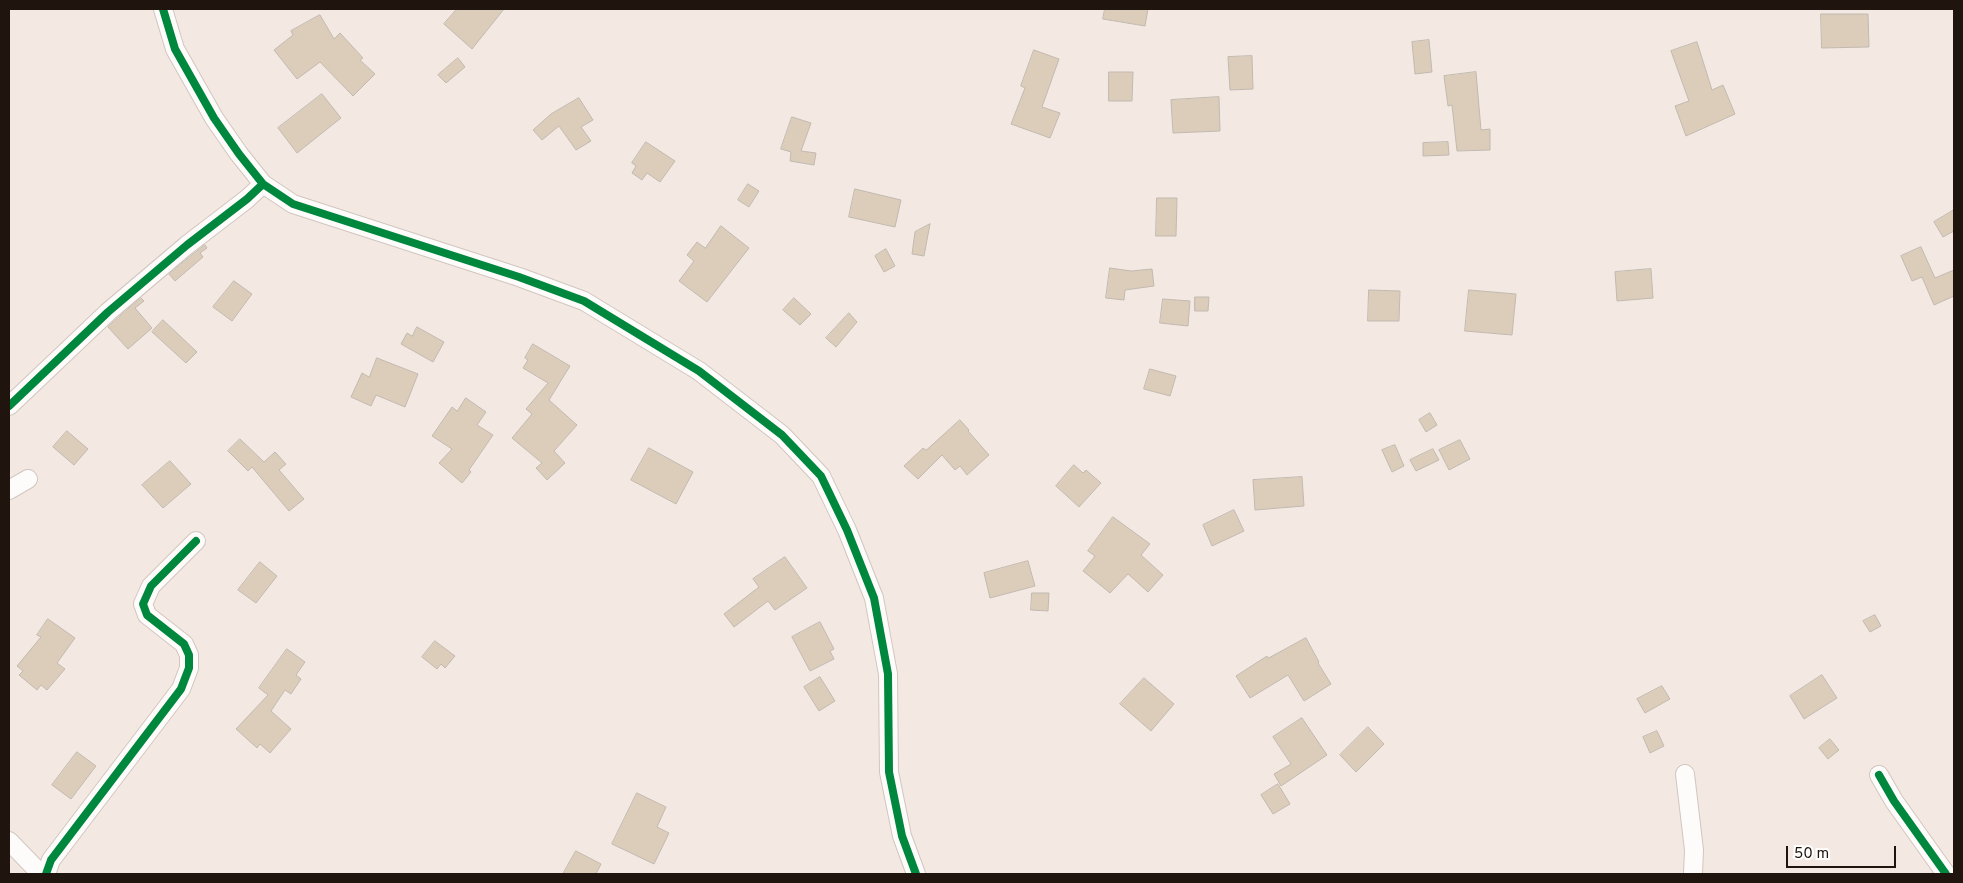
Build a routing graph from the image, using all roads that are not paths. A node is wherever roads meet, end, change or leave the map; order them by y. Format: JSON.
{"nodes":[{"id":1,"x":163,"y":9,"type":"edge"},
{"id":2,"x":263,"y":184,"type":"junction"},
{"id":3,"x":9,"y":406,"type":"edge"},
{"id":4,"x":28,"y":479,"type":"dead end"},
{"id":5,"x":9,"y":490,"type":"edge"},
{"id":6,"x":196,"y":541,"type":"dead end"},
{"id":7,"x":1685,"y":774,"type":"dead end"},
{"id":8,"x":1880,"y":775,"type":"dead end"},
{"id":9,"x":9,"y":841,"type":"edge"},
{"id":10,"x":41,"y":874,"type":"edge"},
{"id":11,"x":46,"y":874,"type":"edge"},
{"id":12,"x":916,"y":874,"type":"edge"},
{"id":13,"x":1693,"y":874,"type":"edge"},
{"id":14,"x":1946,"y":874,"type":"edge"}],
"edges":[{"from":1,"to":2,"type":"street"},
{"from":2,"to":3,"type":"street"},
{"from":2,"to":12,"type":"street"},
{"from":4,"to":5,"type":"street"},
{"from":6,"to":11,"type":"street"},
{"from":7,"to":13,"type":"street"},
{"from":8,"to":14,"type":"street"},
{"from":9,"to":10,"type":"street"}]}
